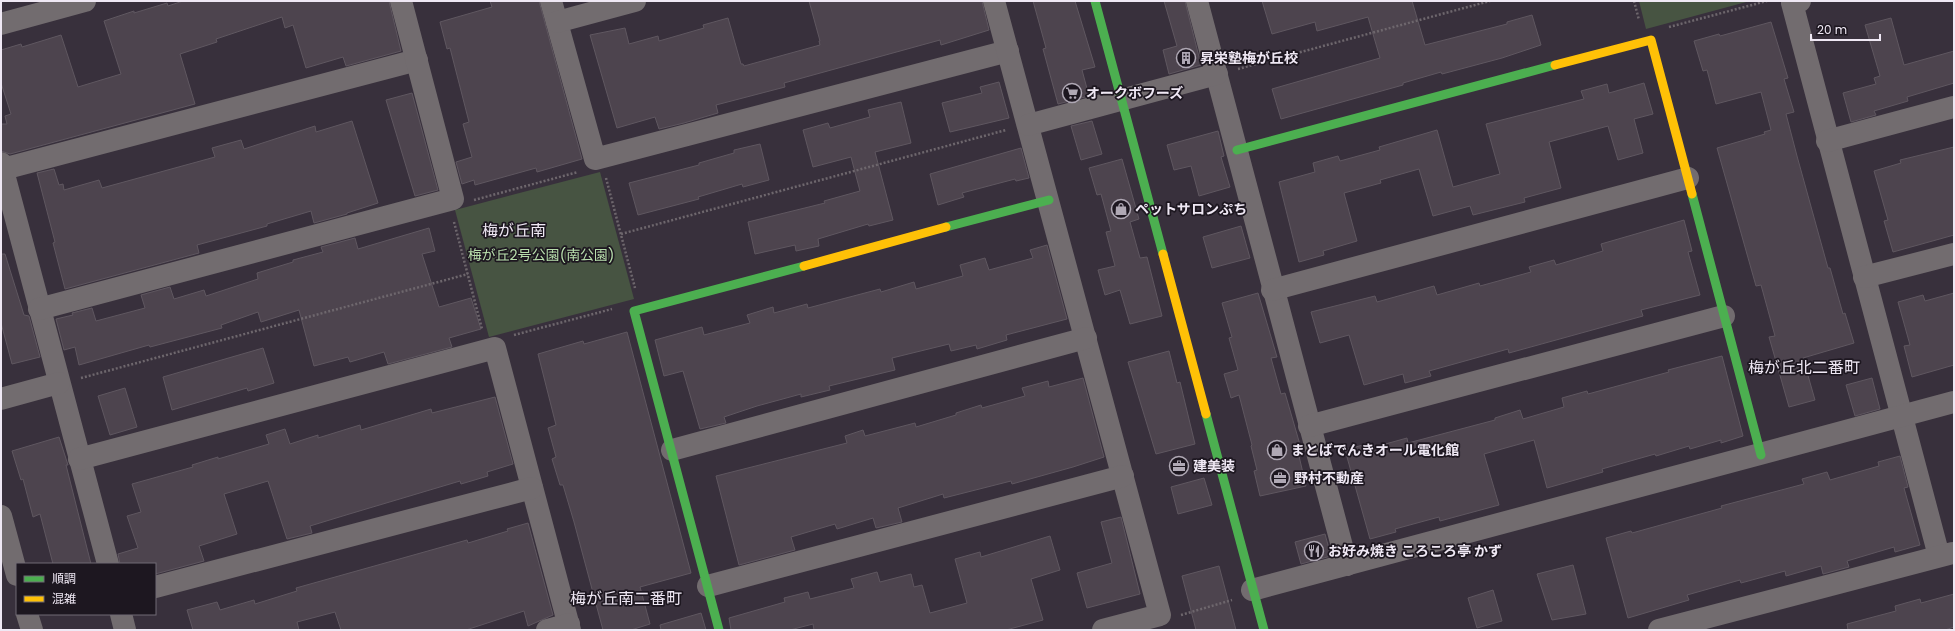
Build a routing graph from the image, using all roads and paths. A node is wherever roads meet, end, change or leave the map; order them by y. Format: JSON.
{"nodes":[{"id":1,"x":85,"y":1,"type":"edge"},
{"id":2,"x":401,"y":1,"type":"edge"},
{"id":3,"x":551,"y":1,"type":"edge"},
{"id":4,"x":635,"y":1,"type":"edge"},
{"id":5,"x":994,"y":1,"type":"edge"},
{"id":6,"x":1095,"y":1,"type":"edge"},
{"id":7,"x":1197,"y":1,"type":"edge"},
{"id":8,"x":1490,"y":1,"type":"edge"},
{"id":9,"x":1767,"y":1,"type":"edge"},
{"id":10,"x":1800,"y":1,"type":"edge"},
{"id":11,"x":557,"y":22,"type":"junction"},
{"id":12,"x":1,"y":24,"type":"edge"},
{"id":13,"x":1651,"y":40,"type":"junction"},
{"id":14,"x":1008,"y":51,"type":"junction"},
{"id":15,"x":417,"y":60,"type":"junction"},
{"id":16,"x":1217,"y":74,"type":"junction"},
{"id":17,"x":1121,"y":99,"type":"junction"},
{"id":18,"x":1954,"y":107,"type":"edge"},
{"id":19,"x":1028,"y":124,"type":"junction"},
{"id":20,"x":1827,"y":141,"type":"junction"},
{"id":21,"x":1237,"y":150,"type":"junction"},
{"id":22,"x":599,"y":165,"type":"junction"},
{"id":23,"x":2,"y":166,"type":"edge"},
{"id":24,"x":1688,"y":178,"type":"junction"},
{"id":25,"x":451,"y":199,"type":"junction"},
{"id":26,"x":1049,"y":200,"type":"junction"},
{"id":27,"x":621,"y":234,"type":"junction"},
{"id":28,"x":1954,"y":254,"type":"edge"},
{"id":29,"x":468,"y":274,"type":"junction"},
{"id":30,"x":1864,"y":277,"type":"junction"},
{"id":31,"x":1272,"y":290,"type":"junction"},
{"id":32,"x":636,"y":291,"type":"dead end"},
{"id":33,"x":39,"y":309,"type":"junction"},
{"id":34,"x":634,"y":311,"type":"junction"},
{"id":35,"x":1724,"y":316,"type":"junction"},
{"id":36,"x":1086,"y":338,"type":"junction"},
{"id":37,"x":491,"y":348,"type":"junction"},
{"id":38,"x":59,"y":383,"type":"junction"},
{"id":39,"x":1,"y":399,"type":"edge"},
{"id":40,"x":1954,"y":402,"type":"edge"},
{"id":41,"x":1902,"y":416,"type":"junction"},
{"id":42,"x":1309,"y":426,"type":"junction"},
{"id":43,"x":672,"y":450,"type":"junction"},
{"id":44,"x":1761,"y":454,"type":"junction"},
{"id":45,"x":80,"y":459,"type":"junction"},
{"id":46,"x":1123,"y":476,"type":"junction"},
{"id":47,"x":532,"y":488,"type":"junction"},
{"id":48,"x":1,"y":516,"type":"edge"},
{"id":49,"x":1947,"y":554,"type":"edge"},
{"id":50,"x":108,"y":563,"type":"edge"},
{"id":51,"x":1347,"y":565,"type":"junction"},
{"id":52,"x":16,"y":571,"type":"edge"},
{"id":53,"x":708,"y":586,"type":"junction"},
{"id":54,"x":156,"y":588,"type":"edge"},
{"id":55,"x":1253,"y":592,"type":"junction"},
{"id":56,"x":27,"y":615,"type":"edge"},
{"id":57,"x":121,"y":615,"type":"edge"},
{"id":58,"x":1160,"y":615,"type":"junction"},
{"id":59,"x":569,"y":627,"type":"edge"},
{"id":60,"x":32,"y":630,"type":"edge"},
{"id":61,"x":125,"y":630,"type":"edge"},
{"id":62,"x":547,"y":630,"type":"edge"},
{"id":63,"x":719,"y":630,"type":"edge"},
{"id":64,"x":1103,"y":630,"type":"edge"},
{"id":65,"x":1264,"y":630,"type":"edge"},
{"id":66,"x":1659,"y":630,"type":"edge"}],
"edges":[{"from":1,"to":12,"type":"street"},
{"from":2,"to":15,"type":"street"},
{"from":3,"to":11,"type":"street"},
{"from":4,"to":11,"type":"street"},
{"from":5,"to":14,"type":"street"},
{"from":6,"to":17,"type":"street"},
{"from":7,"to":16,"type":"street"},
{"from":8,"to":16,"type":"path"},
{"from":9,"to":13,"type":"path"},
{"from":10,"to":20,"type":"street"},
{"from":11,"to":22,"type":"street"},
{"from":13,"to":21,"type":"street"},
{"from":13,"to":24,"type":"street"},
{"from":14,"to":19,"type":"street"},
{"from":14,"to":22,"type":"street"},
{"from":15,"to":23,"type":"street"},
{"from":15,"to":25,"type":"street"},
{"from":16,"to":17,"type":"street"},
{"from":16,"to":21,"type":"street"},
{"from":17,"to":19,"type":"street"},
{"from":17,"to":55,"type":"street"},
{"from":18,"to":20,"type":"street"},
{"from":19,"to":26,"type":"street"},
{"from":19,"to":27,"type":"path"},
{"from":20,"to":30,"type":"street"},
{"from":21,"to":31,"type":"street"},
{"from":22,"to":25,"type":"path"},
{"from":22,"to":27,"type":"path"},
{"from":23,"to":33,"type":"street"},
{"from":24,"to":31,"type":"street"},
{"from":24,"to":35,"type":"street"},
{"from":25,"to":29,"type":"path"},
{"from":25,"to":33,"type":"street"},
{"from":26,"to":34,"type":"street"},
{"from":26,"to":36,"type":"street"},
{"from":27,"to":32,"type":"path"},
{"from":28,"to":30,"type":"street"},
{"from":29,"to":37,"type":"path"},
{"from":29,"to":38,"type":"path"},
{"from":30,"to":41,"type":"street"},
{"from":31,"to":42,"type":"street"},
{"from":33,"to":38,"type":"street"},
{"from":34,"to":37,"type":"path"},
{"from":34,"to":43,"type":"street"},
{"from":35,"to":42,"type":"street"},
{"from":35,"to":44,"type":"street"},
{"from":36,"to":43,"type":"street"},
{"from":36,"to":46,"type":"street"},
{"from":37,"to":45,"type":"street"},
{"from":37,"to":47,"type":"street"},
{"from":38,"to":39,"type":"street"},
{"from":38,"to":45,"type":"street"},
{"from":40,"to":41,"type":"street"},
{"from":41,"to":44,"type":"street"},
{"from":41,"to":49,"type":"street"},
{"from":42,"to":51,"type":"street"},
{"from":43,"to":53,"type":"street"},
{"from":44,"to":51,"type":"street"},
{"from":45,"to":50,"type":"street"},
{"from":46,"to":53,"type":"street"},
{"from":46,"to":58,"type":"street"},
{"from":47,"to":54,"type":"street"},
{"from":47,"to":59,"type":"street"},
{"from":48,"to":52,"type":"street"},
{"from":49,"to":66,"type":"street"},
{"from":51,"to":55,"type":"street"},
{"from":53,"to":63,"type":"street"},
{"from":55,"to":58,"type":"path"},
{"from":55,"to":65,"type":"street"},
{"from":56,"to":60,"type":"street"},
{"from":57,"to":61,"type":"street"},
{"from":58,"to":64,"type":"street"},
{"from":59,"to":62,"type":"street"}]}
